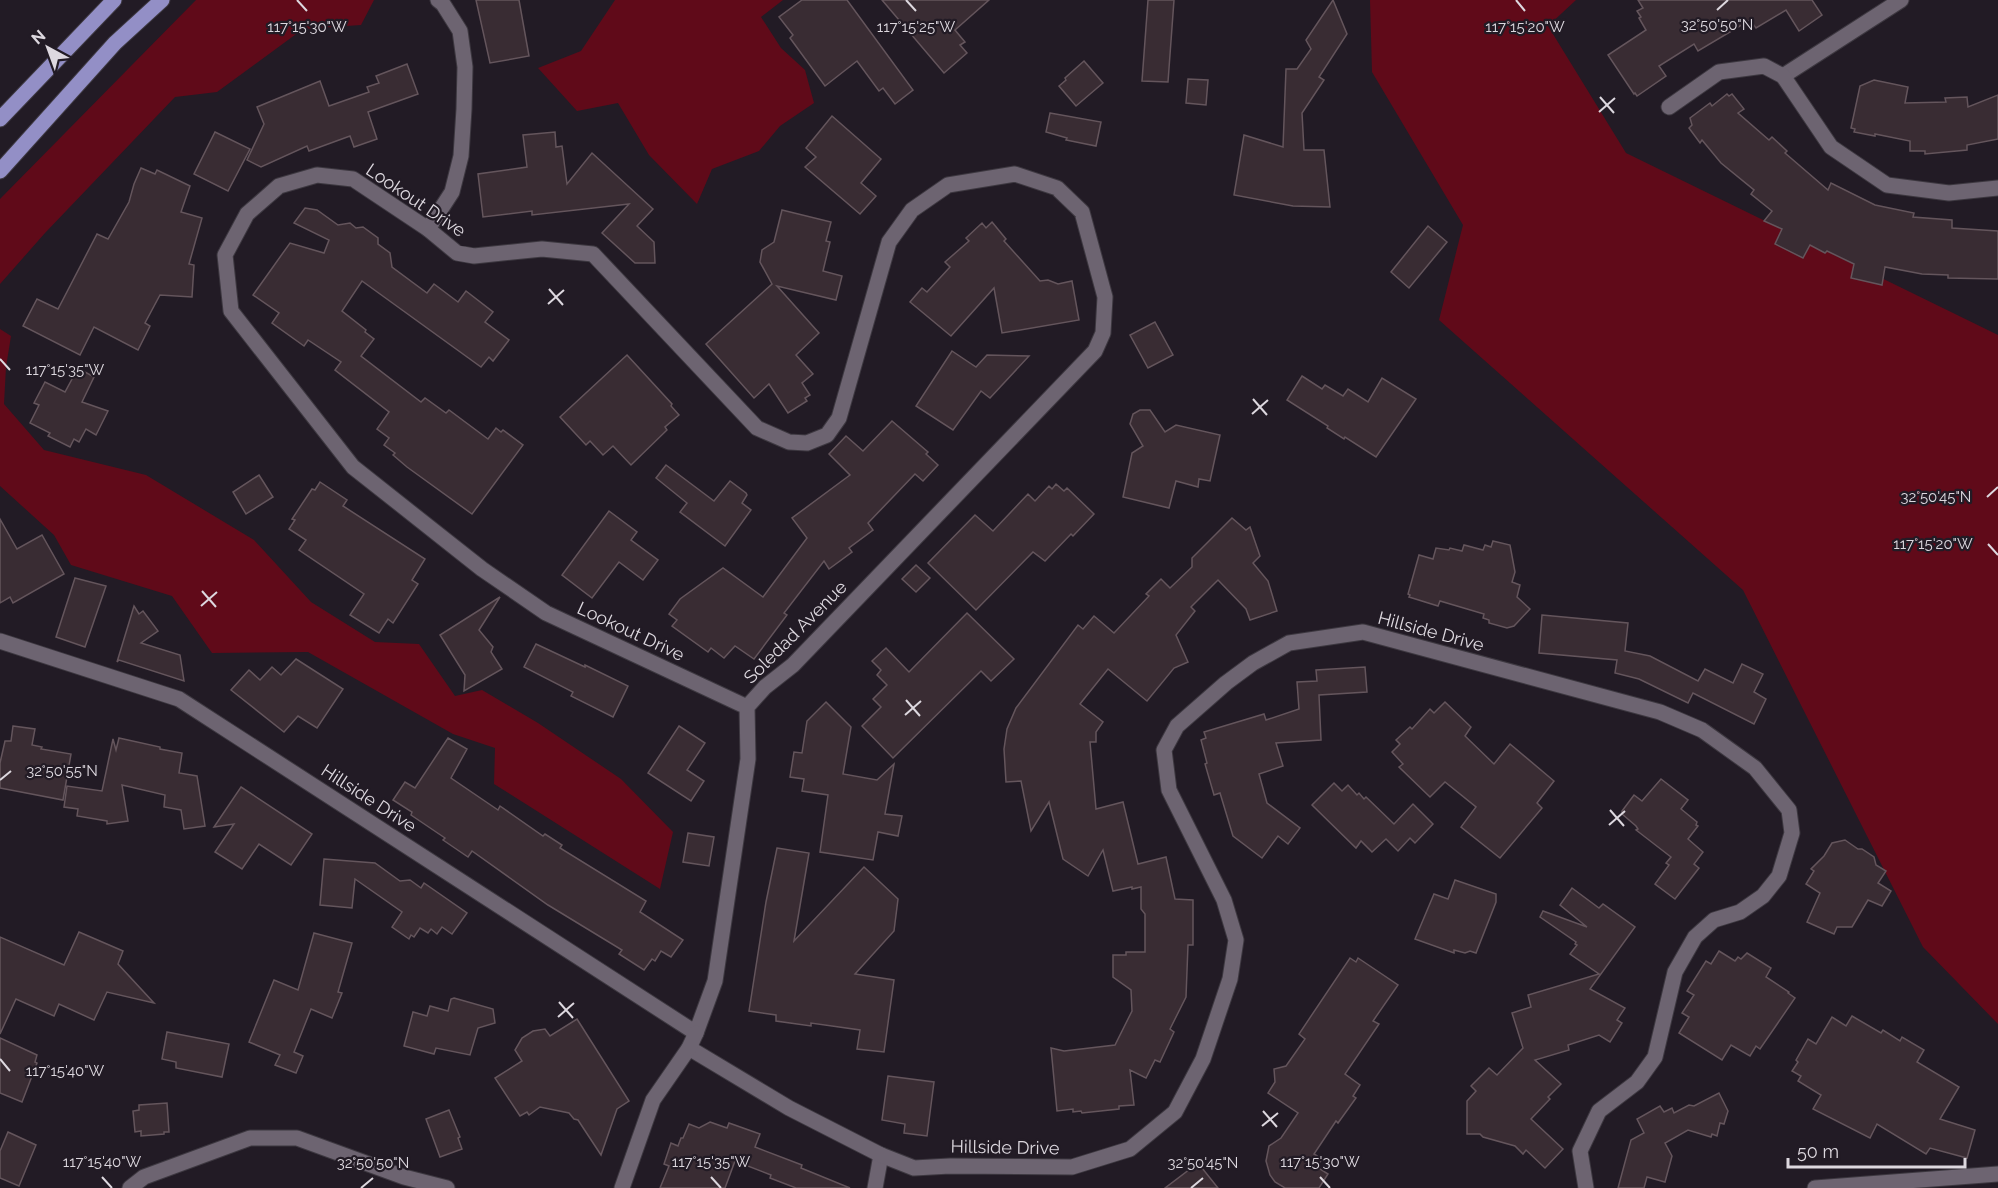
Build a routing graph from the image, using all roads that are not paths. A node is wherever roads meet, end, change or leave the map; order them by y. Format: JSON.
{"nodes":[{"id":1,"x":114,"y":0,"type":"edge"},
{"id":2,"x":162,"y":0,"type":"edge"},
{"id":3,"x":438,"y":0,"type":"edge"},
{"id":4,"x":1901,"y":0,"type":"edge"},
{"id":5,"x":1783,"y":76,"type":"junction"},
{"id":6,"x":1669,"y":107,"type":"dead end"},
{"id":7,"x":0,"y":119,"type":"edge"},
{"id":8,"x":0,"y":171,"type":"edge"},
{"id":9,"x":1998,"y":188,"type":"edge"},
{"id":10,"x":1082,"y":212,"type":"joint"},
{"id":11,"x":428,"y":228,"type":"junction"},
{"id":12,"x":0,"y":641,"type":"edge"},
{"id":13,"x":747,"y":707,"type":"junction"},
{"id":14,"x":696,"y":1033,"type":"junction"},
{"id":15,"x":689,"y":1048,"type":"junction"},
{"id":16,"x":881,"y":1155,"type":"junction"},
{"id":17,"x":1998,"y":1174,"type":"edge"},
{"id":18,"x":130,"y":1188,"type":"edge"},
{"id":19,"x":447,"y":1188,"type":"edge"},
{"id":20,"x":622,"y":1188,"type":"edge"},
{"id":21,"x":875,"y":1188,"type":"edge"},
{"id":22,"x":1586,"y":1188,"type":"edge"},
{"id":23,"x":1815,"y":1188,"type":"edge"}],
"edges":[{"from":1,"to":7,"type":"main road"},
{"from":2,"to":8,"type":"main road"},
{"from":3,"to":11,"type":"street"},
{"from":4,"to":5,"type":"street"},
{"from":5,"to":6,"type":"street"},
{"from":5,"to":9,"type":"street"},
{"from":10,"to":11,"type":"street","name":"Lookout Drive"},
{"from":10,"to":13,"type":"street","name":"Soledad Avenue"},
{"from":11,"to":13,"type":"street","name":"Lookout Drive"},
{"from":12,"to":14,"type":"street","name":"Hillside Drive"},
{"from":13,"to":14,"type":"street","name":"Soledad Avenue"},
{"from":14,"to":15,"type":"street","name":"Soledad Avenue"},
{"from":15,"to":16,"type":"street","name":"Hillside Drive"},
{"from":15,"to":20,"type":"street","name":"Soledad Avenue"},
{"from":16,"to":21,"type":"street"},
{"from":16,"to":22,"type":"street","name":"Hillside Drive"},
{"from":17,"to":23,"type":"street"},
{"from":18,"to":19,"type":"street"}]}
